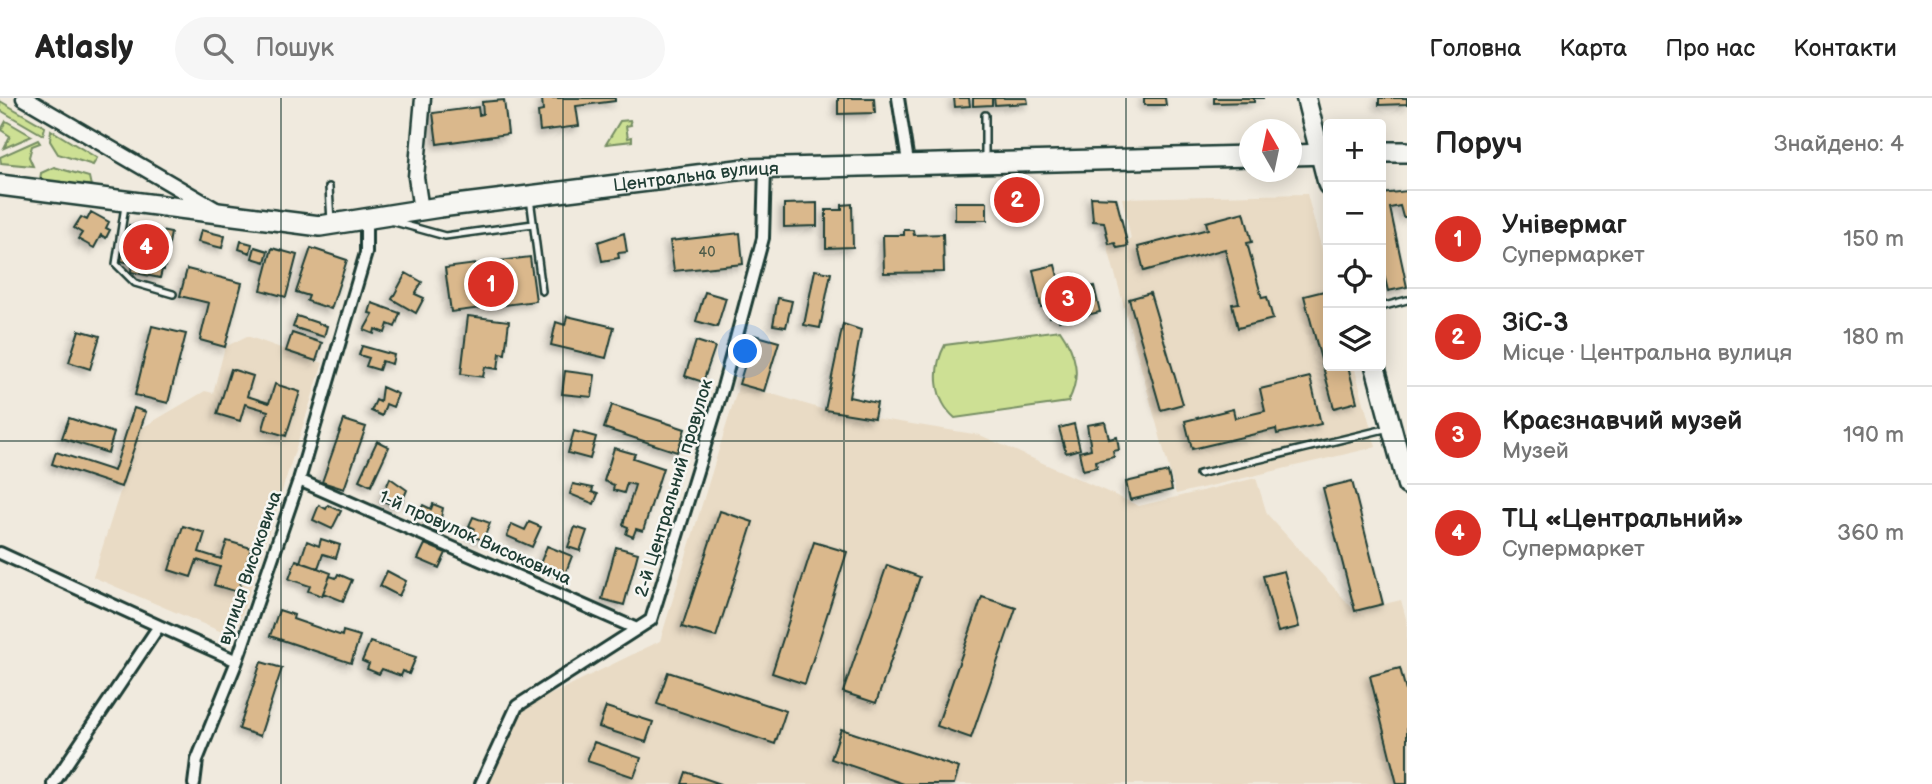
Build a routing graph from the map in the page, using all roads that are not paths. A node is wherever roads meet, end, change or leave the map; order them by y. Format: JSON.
{"nodes":[{"id":1,"x":24,"y":98,"type":"edge"},
{"id":2,"x":423,"y":98,"type":"edge"},
{"id":3,"x":898,"y":98,"type":"edge"},
{"id":4,"x":1306,"y":98,"type":"edge"},
{"id":5,"x":985,"y":115,"type":"dead end"},
{"id":6,"x":1323,"y":151,"type":"edge"},
{"id":7,"x":1386,"y":152,"type":"edge"},
{"id":8,"x":1407,"y":152,"type":"edge"},
{"id":9,"x":1323,"y":154,"type":"edge"},
{"id":10,"x":1302,"y":155,"type":"edge"},
{"id":11,"x":1239,"y":156,"type":"edge"},
{"id":12,"x":985,"y":161,"type":"junction"},
{"id":13,"x":908,"y":162,"type":"junction"},
{"id":14,"x":765,"y":167,"type":"junction"},
{"id":15,"x":155,"y":176,"type":"junction"},
{"id":16,"x":0,"y":185,"type":"edge"},
{"id":17,"x":329,"y":187,"type":"dead end"},
{"id":18,"x":529,"y":195,"type":"junction"},
{"id":19,"x":126,"y":199,"type":"junction"},
{"id":20,"x":156,"y":202,"type":"junction"},
{"id":21,"x":421,"y":210,"type":"junction"},
{"id":22,"x":223,"y":214,"type":"junction"},
{"id":23,"x":374,"y":219,"type":"junction"},
{"id":24,"x":533,"y":224,"type":"junction"},
{"id":25,"x":332,"y":225,"type":"junction"},
{"id":26,"x":542,"y":291,"type":"dead end"},
{"id":27,"x":173,"y":294,"type":"dead end"},
{"id":28,"x":1407,"y":300,"type":"edge"},
{"id":29,"x":1386,"y":306,"type":"edge"},
{"id":30,"x":1377,"y":371,"type":"edge"},
{"id":31,"x":1392,"y":427,"type":"junction"},
{"id":32,"x":1199,"y":474,"type":"dead end"},
{"id":33,"x":299,"y":480,"type":"junction"},
{"id":34,"x":1407,"y":485,"type":"edge"},
{"id":35,"x":0,"y":553,"type":"edge"},
{"id":36,"x":159,"y":626,"type":"junction"},
{"id":37,"x":638,"y":629,"type":"junction"},
{"id":38,"x":237,"y":661,"type":"junction"},
{"id":39,"x":53,"y":784,"type":"edge"},
{"id":40,"x":194,"y":784,"type":"edge"},
{"id":41,"x":481,"y":784,"type":"edge"}],
"edges":[{"from":1,"to":15,"type":"street","name":"Центральна вулиця"},
{"from":2,"to":21,"type":"street"},
{"from":3,"to":13,"type":"street"},
{"from":4,"to":6,"type":"main road"},
{"from":5,"to":12,"type":"lane"},
{"from":7,"to":8,"type":"highway"},
{"from":9,"to":10,"type":"highway"},
{"from":11,"to":12,"type":"highway","name":"Центральна вулиця"},
{"from":12,"to":13,"type":"highway","name":"Центральна вулиця"},
{"from":13,"to":14,"type":"highway","name":"Центральна вулиця"},
{"from":14,"to":18,"type":"highway","name":"Центральна вулиця"},
{"from":14,"to":37,"type":"street","name":"2-й Центральний провулок"},
{"from":15,"to":20,"type":"street"},
{"from":15,"to":22,"type":"street","name":"Центральна вулиця"},
{"from":16,"to":19,"type":"highway"},
{"from":17,"to":25,"type":"lane"},
{"from":18,"to":21,"type":"highway","name":"Центральна вулиця"},
{"from":18,"to":24,"type":"lane"},
{"from":19,"to":20,"type":"highway"},
{"from":19,"to":27,"type":"lane"},
{"from":20,"to":22,"type":"highway"},
{"from":21,"to":23,"type":"highway","name":"Центральна вулиця"},
{"from":22,"to":25,"type":"highway","name":"Центральна вулиця"},
{"from":23,"to":24,"type":"lane"},
{"from":23,"to":25,"type":"highway","name":"Центральна вулиця"},
{"from":23,"to":33,"type":"street","name":"вулиця Високовича"},
{"from":24,"to":26,"type":"lane"},
{"from":28,"to":29,"type":"lane"},
{"from":30,"to":31,"type":"main road"},
{"from":31,"to":32,"type":"lane"},
{"from":31,"to":34,"type":"main road"},
{"from":33,"to":37,"type":"street","name":"1-й провулок Високовича"},
{"from":33,"to":38,"type":"street","name":"вулиця Високовича"},
{"from":35,"to":36,"type":"street","name":"вулиця Високовича"},
{"from":36,"to":38,"type":"street","name":"вулиця Високовича"},
{"from":36,"to":39,"type":"street"},
{"from":37,"to":41,"type":"street","name":"2-й Центральний провулок"},
{"from":38,"to":40,"type":"street"}]}
